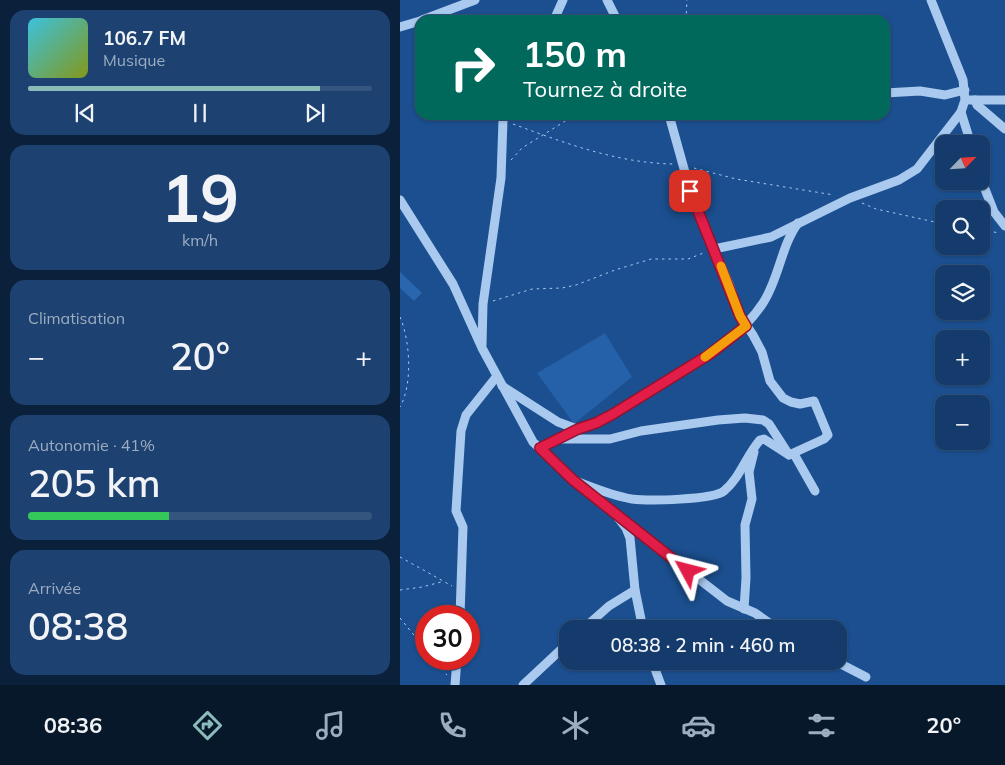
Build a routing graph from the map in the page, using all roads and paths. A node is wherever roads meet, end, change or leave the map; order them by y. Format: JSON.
{"nodes":[{"id":1,"x":475,"y":0,"type":"edge"},
{"id":2,"x":563,"y":0,"type":"edge"},
{"id":3,"x":607,"y":0,"type":"edge"},
{"id":4,"x":687,"y":0,"type":"edge"},
{"id":5,"x":931,"y":0,"type":"edge"},
{"id":6,"x":436,"y":15,"type":"edge"},
{"id":7,"x":556,"y":15,"type":"edge"},
{"id":8,"x":614,"y":15,"type":"edge"},
{"id":9,"x":686,"y":15,"type":"edge"},
{"id":10,"x":415,"y":22,"type":"edge"},
{"id":11,"x":400,"y":27,"type":"edge"},
{"id":12,"x":966,"y":90,"type":"junction"},
{"id":13,"x":890,"y":92,"type":"edge"},
{"id":14,"x":970,"y":100,"type":"junction"},
{"id":15,"x":1005,"y":100,"type":"edge"},
{"id":16,"x":961,"y":112,"type":"junction"},
{"id":17,"x":504,"y":120,"type":"edge"},
{"id":18,"x":509,"y":120,"type":"edge"},
{"id":19,"x":567,"y":120,"type":"edge"},
{"id":20,"x":670,"y":120,"type":"edge"},
{"id":21,"x":1005,"y":129,"type":"edge"},
{"id":22,"x":544,"y":135,"type":"junction"},
{"id":23,"x":967,"y":135,"type":"edge"},
{"id":24,"x":509,"y":164,"type":"dead end"},
{"id":25,"x":683,"y":165,"type":"junction"},
{"id":26,"x":985,"y":190,"type":"edge"},
{"id":27,"x":850,"y":198,"type":"junction"},
{"id":28,"x":400,"y":200,"type":"edge"},
{"id":29,"x":935,"y":222,"type":"edge"},
{"id":30,"x":798,"y":223,"type":"junction"},
{"id":31,"x":1005,"y":226,"type":"edge"},
{"id":32,"x":990,"y":232,"type":"edge"},
{"id":33,"x":1005,"y":234,"type":"edge"},
{"id":34,"x":714,"y":248,"type":"junction"},
{"id":35,"x":483,"y":304,"type":"junction"},
{"id":36,"x":400,"y":317,"type":"edge"},
{"id":37,"x":746,"y":326,"type":"junction"},
{"id":38,"x":482,"y":348,"type":"junction"},
{"id":39,"x":497,"y":376,"type":"junction"},
{"id":40,"x":502,"y":386,"type":"junction"},
{"id":41,"x":400,"y":407,"type":"edge"},
{"id":42,"x":578,"y":429,"type":"junction"},
{"id":43,"x":559,"y":438,"type":"junction"},
{"id":44,"x":756,"y":445,"type":"junction"},
{"id":45,"x":540,"y":448,"type":"junction"},
{"id":46,"x":791,"y":454,"type":"junction"},
{"id":47,"x":573,"y":480,"type":"junction"},
{"id":48,"x":815,"y":491,"type":"dead end"},
{"id":49,"x":616,"y":515,"type":"junction"},
{"id":50,"x":400,"y":558,"type":"edge"},
{"id":51,"x":442,"y":582,"type":"junction"},
{"id":52,"x":400,"y":590,"type":"edge"},
{"id":53,"x":460,"y":590,"type":"junction"},
{"id":54,"x":635,"y":590,"type":"junction"},
{"id":55,"x":460,"y":605,"type":"edge"},
{"id":56,"x":744,"y":609,"type":"junction"},
{"id":57,"x":400,"y":618,"type":"edge"},
{"id":58,"x":593,"y":620,"type":"edge"},
{"id":59,"x":641,"y":620,"type":"edge"},
{"id":60,"x":763,"y":620,"type":"edge"},
{"id":61,"x":415,"y":636,"type":"edge"},
{"id":62,"x":559,"y":651,"type":"edge"},
{"id":63,"x":847,"y":667,"type":"edge"},
{"id":64,"x":443,"y":670,"type":"edge"},
{"id":65,"x":655,"y":670,"type":"edge"},
{"id":66,"x":866,"y":677,"type":"dead end"},
{"id":67,"x":453,"y":682,"type":"edge"},
{"id":68,"x":523,"y":685,"type":"edge"},
{"id":69,"x":661,"y":685,"type":"edge"}],
"edges":[{"from":1,"to":6,"type":"street"},
{"from":2,"to":7,"type":"street"},
{"from":3,"to":8,"type":"street"},
{"from":4,"to":9,"type":"path"},
{"from":5,"to":12,"type":"street"},
{"from":10,"to":11,"type":"street"},
{"from":12,"to":13,"type":"street"},
{"from":12,"to":14,"type":"street"},
{"from":14,"to":15,"type":"street"},
{"from":14,"to":16,"type":"street"},
{"from":14,"to":21,"type":"street"},
{"from":16,"to":23,"type":"street"},
{"from":16,"to":27,"type":"street"},
{"from":17,"to":35,"type":"street"},
{"from":18,"to":22,"type":"path"},
{"from":19,"to":22,"type":"path"},
{"from":20,"to":25,"type":"street"},
{"from":22,"to":24,"type":"path"},
{"from":22,"to":25,"type":"path"},
{"from":25,"to":27,"type":"path"},
{"from":25,"to":34,"type":"street"},
{"from":26,"to":31,"type":"street"},
{"from":27,"to":29,"type":"path"},
{"from":27,"to":30,"type":"street"},
{"from":28,"to":38,"type":"street"},
{"from":30,"to":34,"type":"street"},
{"from":30,"to":37,"type":"street"},
{"from":32,"to":33,"type":"path"},
{"from":34,"to":35,"type":"path"},
{"from":34,"to":37,"type":"street"},
{"from":35,"to":38,"type":"street"},
{"from":36,"to":41,"type":"path"},
{"from":37,"to":42,"type":"street"},
{"from":37,"to":46,"type":"street"},
{"from":38,"to":39,"type":"street"},
{"from":39,"to":40,"type":"street"},
{"from":39,"to":53,"type":"street"},
{"from":40,"to":42,"type":"street"},
{"from":40,"to":45,"type":"street"},
{"from":42,"to":43,"type":"street"},
{"from":43,"to":45,"type":"street"},
{"from":43,"to":46,"type":"street"},
{"from":44,"to":46,"type":"street"},
{"from":44,"to":47,"type":"street"},
{"from":44,"to":56,"type":"street"},
{"from":45,"to":47,"type":"street"},
{"from":46,"to":48,"type":"street"},
{"from":47,"to":49,"type":"street"},
{"from":49,"to":54,"type":"street"},
{"from":49,"to":56,"type":"street"},
{"from":50,"to":51,"type":"path"},
{"from":51,"to":52,"type":"path"},
{"from":51,"to":53,"type":"path"},
{"from":53,"to":55,"type":"street"},
{"from":54,"to":58,"type":"street"},
{"from":54,"to":59,"type":"street"},
{"from":56,"to":60,"type":"street"},
{"from":57,"to":61,"type":"path"},
{"from":62,"to":68,"type":"street"},
{"from":63,"to":66,"type":"street"},
{"from":64,"to":67,"type":"path"},
{"from":65,"to":69,"type":"street"}]}
